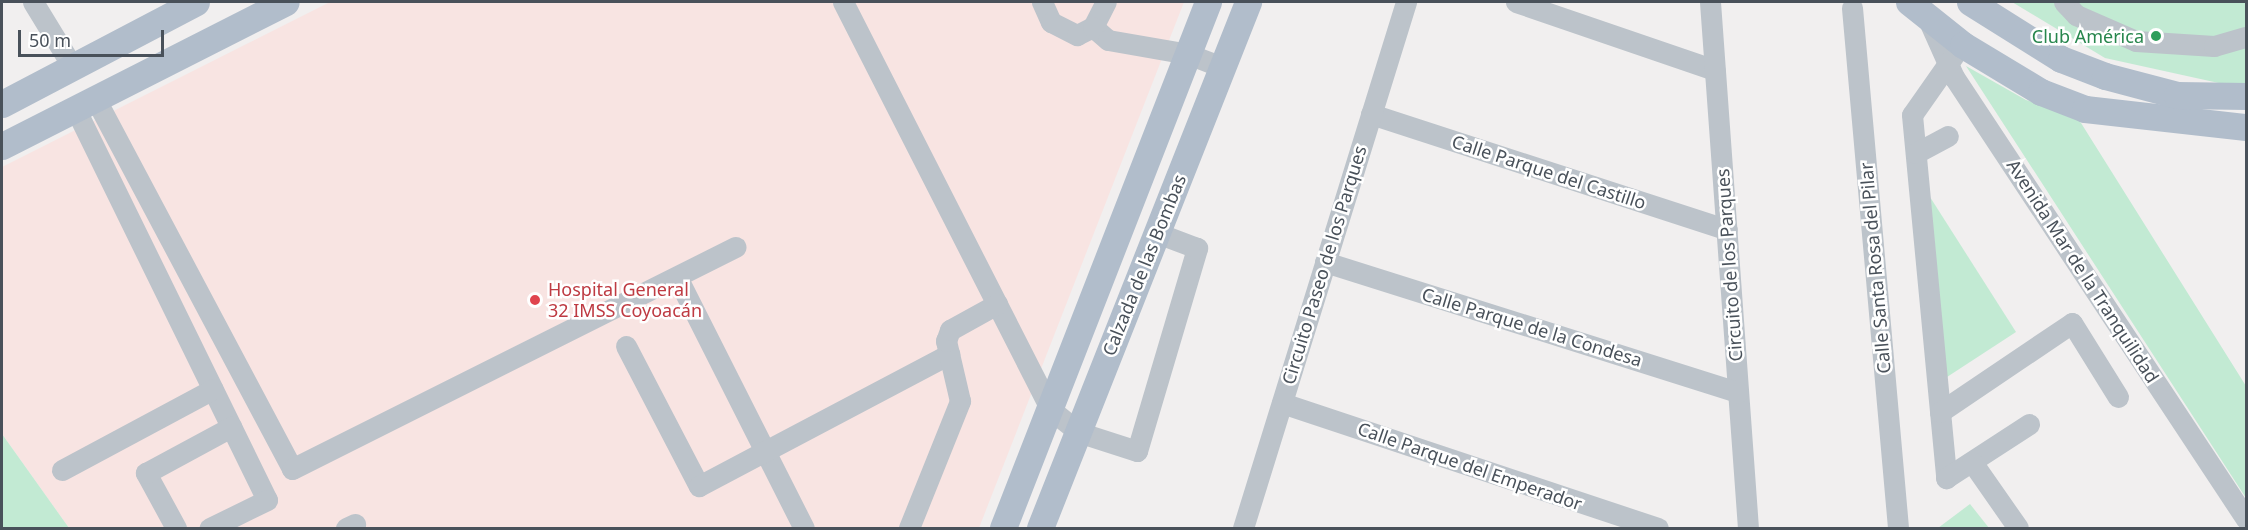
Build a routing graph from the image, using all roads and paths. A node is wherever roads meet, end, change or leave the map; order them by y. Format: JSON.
{"nodes":[{"id":1,"x":33,"y":2,"type":"edge"},
{"id":2,"x":196,"y":2,"type":"edge"},
{"id":3,"x":286,"y":2,"type":"edge"},
{"id":4,"x":843,"y":2,"type":"edge"},
{"id":5,"x":1042,"y":2,"type":"edge"},
{"id":6,"x":1106,"y":2,"type":"edge"},
{"id":7,"x":1208,"y":2,"type":"edge"},
{"id":8,"x":1248,"y":2,"type":"edge"},
{"id":9,"x":1406,"y":2,"type":"edge"},
{"id":10,"x":1516,"y":2,"type":"edge"},
{"id":11,"x":1710,"y":2,"type":"edge"},
{"id":12,"x":1970,"y":2,"type":"edge"},
{"id":13,"x":2064,"y":2,"type":"edge"},
{"id":14,"x":1852,"y":8,"type":"dead end"},
{"id":15,"x":1918,"y":10,"type":"edge"},
{"id":16,"x":1092,"y":27,"type":"junction"},
{"id":17,"x":2247,"y":37,"type":"edge"},
{"id":18,"x":1188,"y":54,"type":"junction"},
{"id":19,"x":1955,"y":54,"type":"junction"},
{"id":20,"x":72,"y":66,"type":"junction"},
{"id":21,"x":1222,"y":67,"type":"junction"},
{"id":22,"x":1715,"y":70,"type":"junction"},
{"id":23,"x":2247,"y":96,"type":"edge"},
{"id":24,"x":85,"y":103,"type":"junction"},
{"id":25,"x":2,"y":104,"type":"edge"},
{"id":26,"x":1371,"y":114,"type":"junction"},
{"id":27,"x":2247,"y":127,"type":"edge"},
{"id":28,"x":1948,"y":136,"type":"dead end"},
{"id":29,"x":2,"y":146,"type":"edge"},
{"id":30,"x":1916,"y":153,"type":"junction"},
{"id":31,"x":1727,"y":230,"type":"junction"},
{"id":32,"x":1156,"y":233,"type":"junction"},
{"id":33,"x":736,"y":247,"type":"dead end"},
{"id":34,"x":1325,"y":262,"type":"junction"},
{"id":35,"x":676,"y":277,"type":"junction"},
{"id":36,"x":997,"y":304,"type":"junction"},
{"id":37,"x":626,"y":346,"type":"dead end"},
{"id":38,"x":949,"y":354,"type":"junction"},
{"id":39,"x":213,"y":389,"type":"junction"},
{"id":40,"x":1738,"y":392,"type":"junction"},
{"id":41,"x":2118,"y":398,"type":"dead end"},
{"id":42,"x":1282,"y":403,"type":"junction"},
{"id":43,"x":1050,"y":409,"type":"junction"},
{"id":44,"x":1940,"y":412,"type":"junction"},
{"id":45,"x":2029,"y":424,"type":"dead end"},
{"id":46,"x":231,"y":427,"type":"junction"},
{"id":47,"x":1078,"y":432,"type":"junction"},
{"id":48,"x":764,"y":449,"type":"junction"},
{"id":49,"x":1972,"y":462,"type":"junction"},
{"id":50,"x":62,"y":470,"type":"dead end"},
{"id":51,"x":2247,"y":519,"type":"edge"},
{"id":52,"x":176,"y":528,"type":"edge"},
{"id":53,"x":210,"y":528,"type":"edge"},
{"id":54,"x":804,"y":528,"type":"edge"},
{"id":55,"x":909,"y":528,"type":"edge"},
{"id":56,"x":1003,"y":528,"type":"edge"},
{"id":57,"x":1040,"y":528,"type":"edge"},
{"id":58,"x":1243,"y":528,"type":"edge"},
{"id":59,"x":1658,"y":528,"type":"edge"},
{"id":60,"x":1748,"y":528,"type":"edge"},
{"id":61,"x":1898,"y":528,"type":"edge"},
{"id":62,"x":2018,"y":528,"type":"edge"}],
"edges":[{"from":1,"to":20,"type":"street"},
{"from":2,"to":20,"type":"main road"},
{"from":3,"to":24,"type":"main road"},
{"from":4,"to":36,"type":"street"},
{"from":5,"to":16,"type":"street"},
{"from":6,"to":16,"type":"street"},
{"from":7,"to":18,"type":"main road","name":"Calzada de las Bombas"},
{"from":8,"to":21,"type":"main road","name":"Calzada de las Bombas"},
{"from":9,"to":26,"type":"street","name":"Circuito Paseo de los Parques"},
{"from":10,"to":22,"type":"street"},
{"from":11,"to":22,"type":"street","name":"Circuito de los Parques"},
{"from":12,"to":23,"type":"main road"},
{"from":13,"to":17,"type":"street"},
{"from":14,"to":61,"type":"street","name":"Calle Santa Rosa del Pilar"},
{"from":15,"to":19,"type":"main road"},
{"from":16,"to":18,"type":"street"},
{"from":18,"to":21,"type":"street"},
{"from":18,"to":43,"type":"main road","name":"Calzada de las Bombas"},
{"from":19,"to":27,"type":"main road"},
{"from":19,"to":30,"type":"street"},
{"from":19,"to":51,"type":"street","name":"Avenida Mar de la Tranquilidad"},
{"from":20,"to":25,"type":"main road"},
{"from":21,"to":32,"type":"main road","name":"Calzada de las Bombas"},
{"from":22,"to":31,"type":"street","name":"Circuito de los Parques"},
{"from":24,"to":29,"type":"main road"},
{"from":24,"to":35,"type":"street"},
{"from":24,"to":39,"type":"street"},
{"from":26,"to":31,"type":"street","name":"Calle Parque del Castillo"},
{"from":26,"to":34,"type":"street","name":"Circuito Paseo de los Parques"},
{"from":28,"to":30,"type":"street"},
{"from":30,"to":44,"type":"street"},
{"from":31,"to":40,"type":"street","name":"Circuito de los Parques"},
{"from":32,"to":47,"type":"main road","name":"Calzada de las Bombas"},
{"from":32,"to":47,"type":"street"},
{"from":33,"to":35,"type":"street"},
{"from":34,"to":40,"type":"street","name":"Calle Parque de la Condesa"},
{"from":34,"to":42,"type":"street","name":"Circuito Paseo de los Parques"},
{"from":35,"to":48,"type":"street"},
{"from":36,"to":38,"type":"street"},
{"from":36,"to":43,"type":"street"},
{"from":37,"to":48,"type":"street"},
{"from":38,"to":48,"type":"street"},
{"from":38,"to":55,"type":"street"},
{"from":39,"to":46,"type":"street"},
{"from":39,"to":50,"type":"street"},
{"from":40,"to":60,"type":"street","name":"Circuito de los Parques"},
{"from":41,"to":44,"type":"street"},
{"from":42,"to":58,"type":"street","name":"Circuito Paseo de los Parques"},
{"from":42,"to":59,"type":"street","name":"Calle Parque del Emperador"},
{"from":43,"to":47,"type":"street"},
{"from":43,"to":56,"type":"main road","name":"Calzada de las Bombas"},
{"from":44,"to":49,"type":"street"},
{"from":45,"to":49,"type":"street"},
{"from":46,"to":52,"type":"street"},
{"from":46,"to":53,"type":"street"},
{"from":47,"to":57,"type":"main road","name":"Calzada de las Bombas"},
{"from":48,"to":54,"type":"street"},
{"from":49,"to":62,"type":"street"}]}
